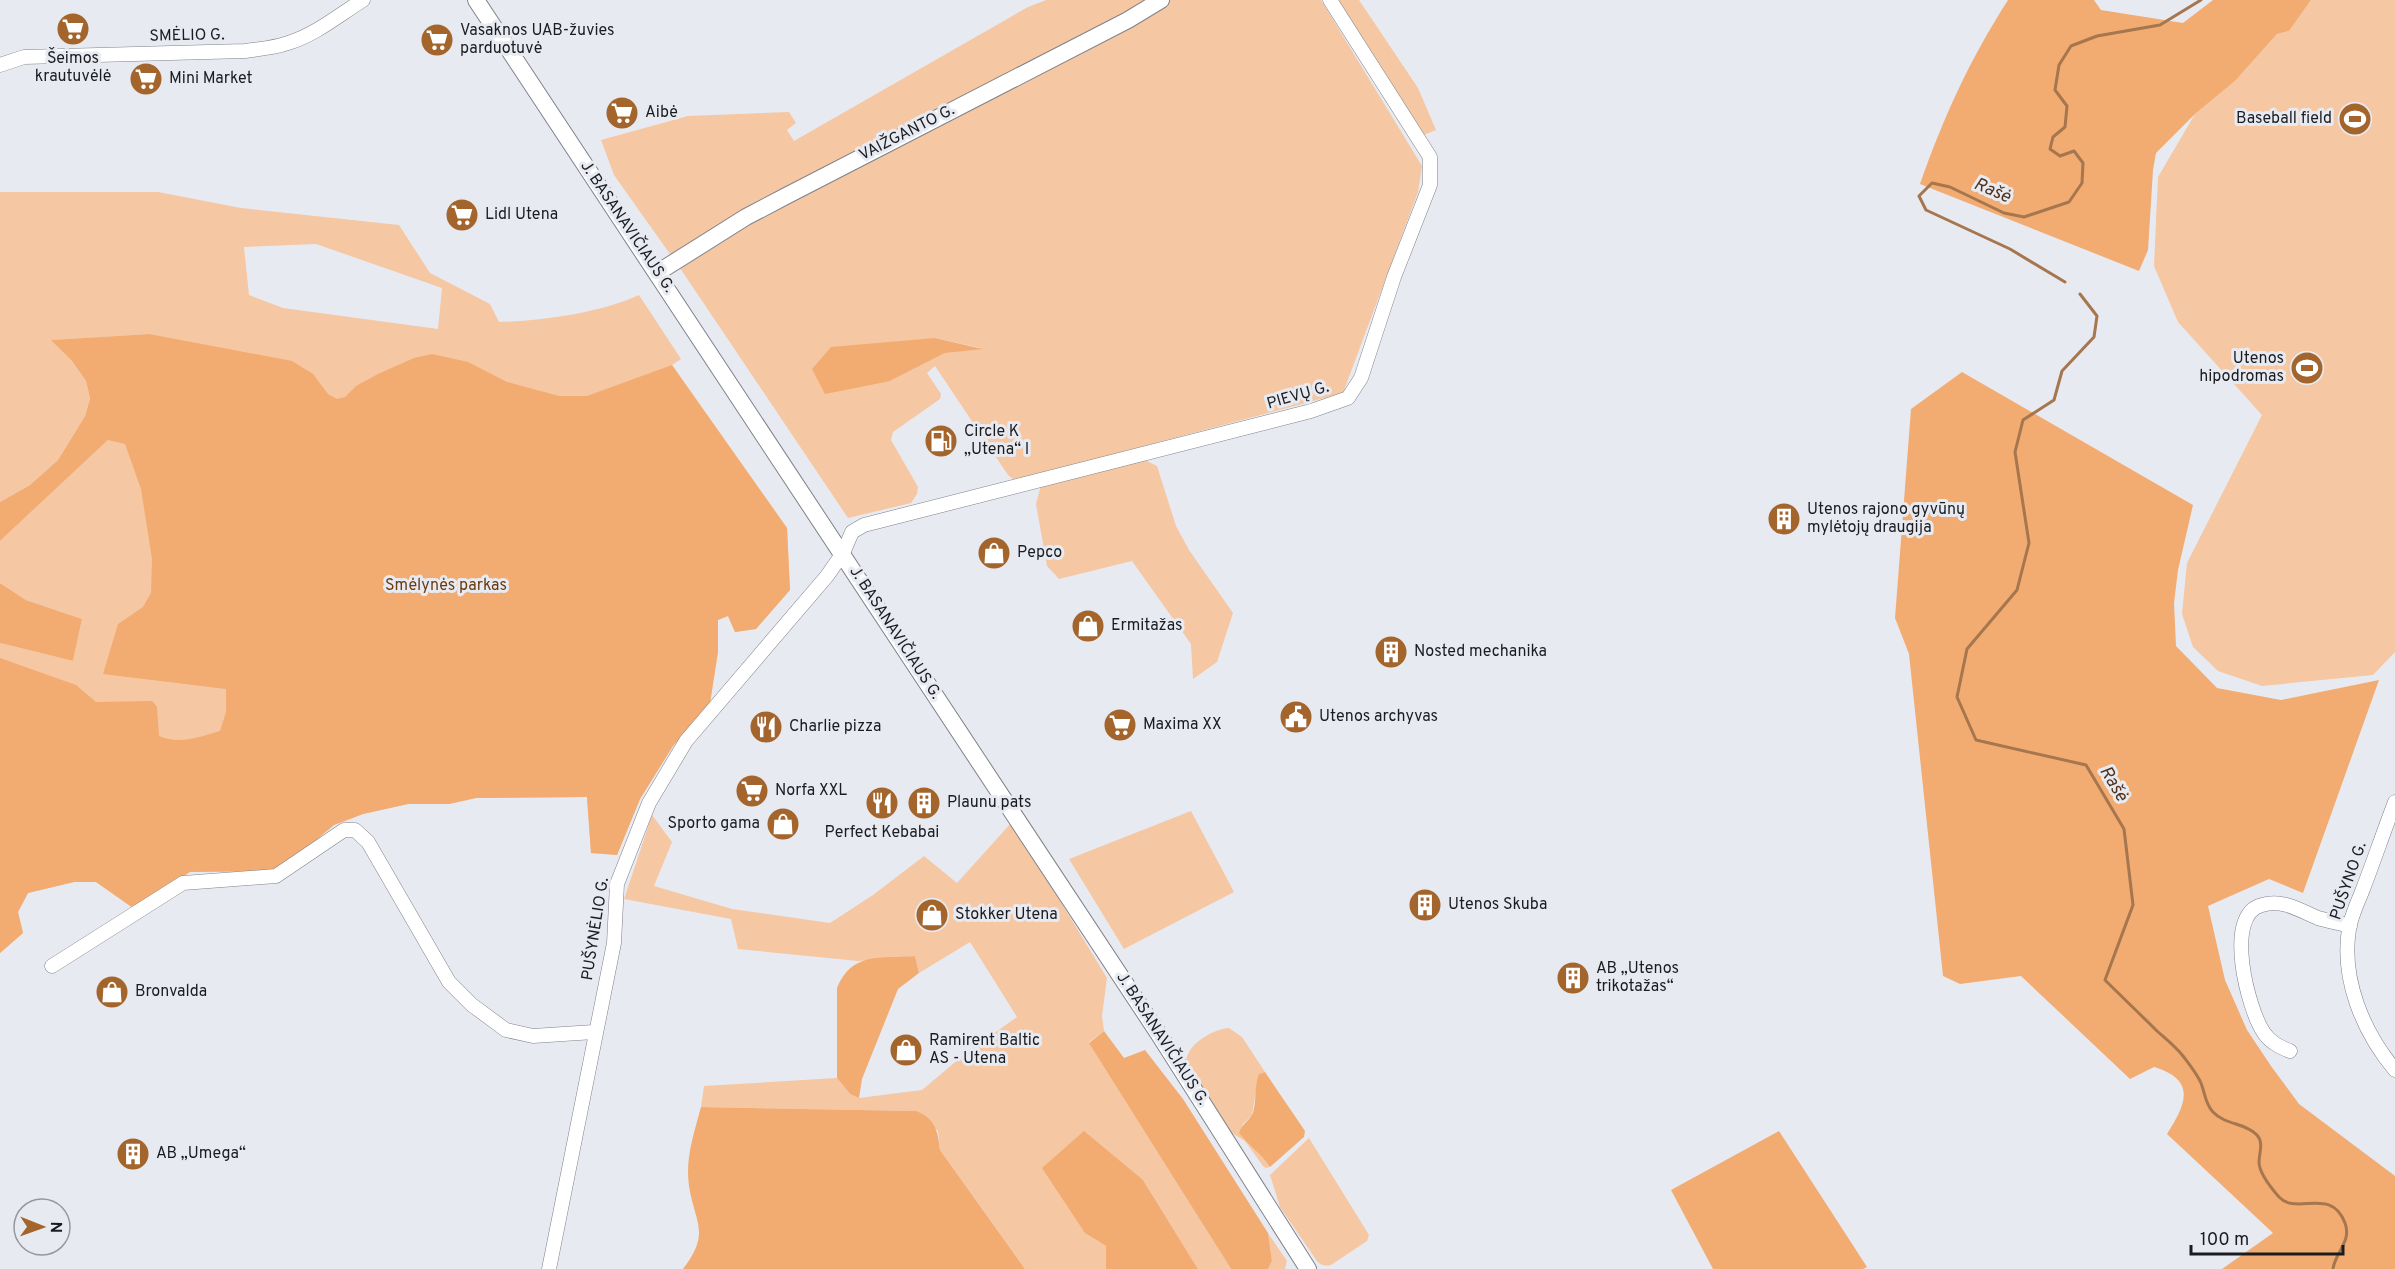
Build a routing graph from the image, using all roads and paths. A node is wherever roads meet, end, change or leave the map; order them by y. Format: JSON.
{"nodes":[{"id":1,"x":363,"y":0,"type":"edge"},
{"id":2,"x":476,"y":0,"type":"edge"},
{"id":3,"x":1161,"y":0,"type":"edge"},
{"id":4,"x":1330,"y":0,"type":"edge"},
{"id":5,"x":0,"y":65,"type":"edge"},
{"id":6,"x":657,"y":273,"type":"junction"},
{"id":7,"x":843,"y":553,"type":"junction"},
{"id":8,"x":2395,"y":802,"type":"edge"},
{"id":9,"x":2350,"y":926,"type":"junction"},
{"id":10,"x":52,"y":966,"type":"dead end"},
{"id":11,"x":594,"y":1032,"type":"junction"},
{"id":12,"x":2290,"y":1051,"type":"dead end"},
{"id":13,"x":2395,"y":1070,"type":"edge"},
{"id":14,"x":549,"y":1269,"type":"edge"},
{"id":15,"x":1308,"y":1269,"type":"edge"}],
"edges":[{"from":1,"to":5,"type":"street","name":"SMĖLIO G."},
{"from":2,"to":6,"type":"main road","name":"J. BASANAVIČIAUS G."},
{"from":3,"to":6,"type":"main road","name":"VAIŽGANTO G."},
{"from":4,"to":7,"type":"street","name":"PIEVŲ G."},
{"from":6,"to":7,"type":"main road","name":"J. BASANAVIČIAUS G."},
{"from":7,"to":11,"type":"street","name":"PUŠYNĖLIO G."},
{"from":7,"to":15,"type":"main road","name":"J. BASANAVIČIAUS G."},
{"from":8,"to":9,"type":"street","name":"PUŠYNO G."},
{"from":9,"to":12,"type":"street"},
{"from":9,"to":13,"type":"street","name":"PUŠYNO G."},
{"from":10,"to":11,"type":"street"},
{"from":11,"to":14,"type":"street","name":"PUŠYNĖLIO G."}]}
